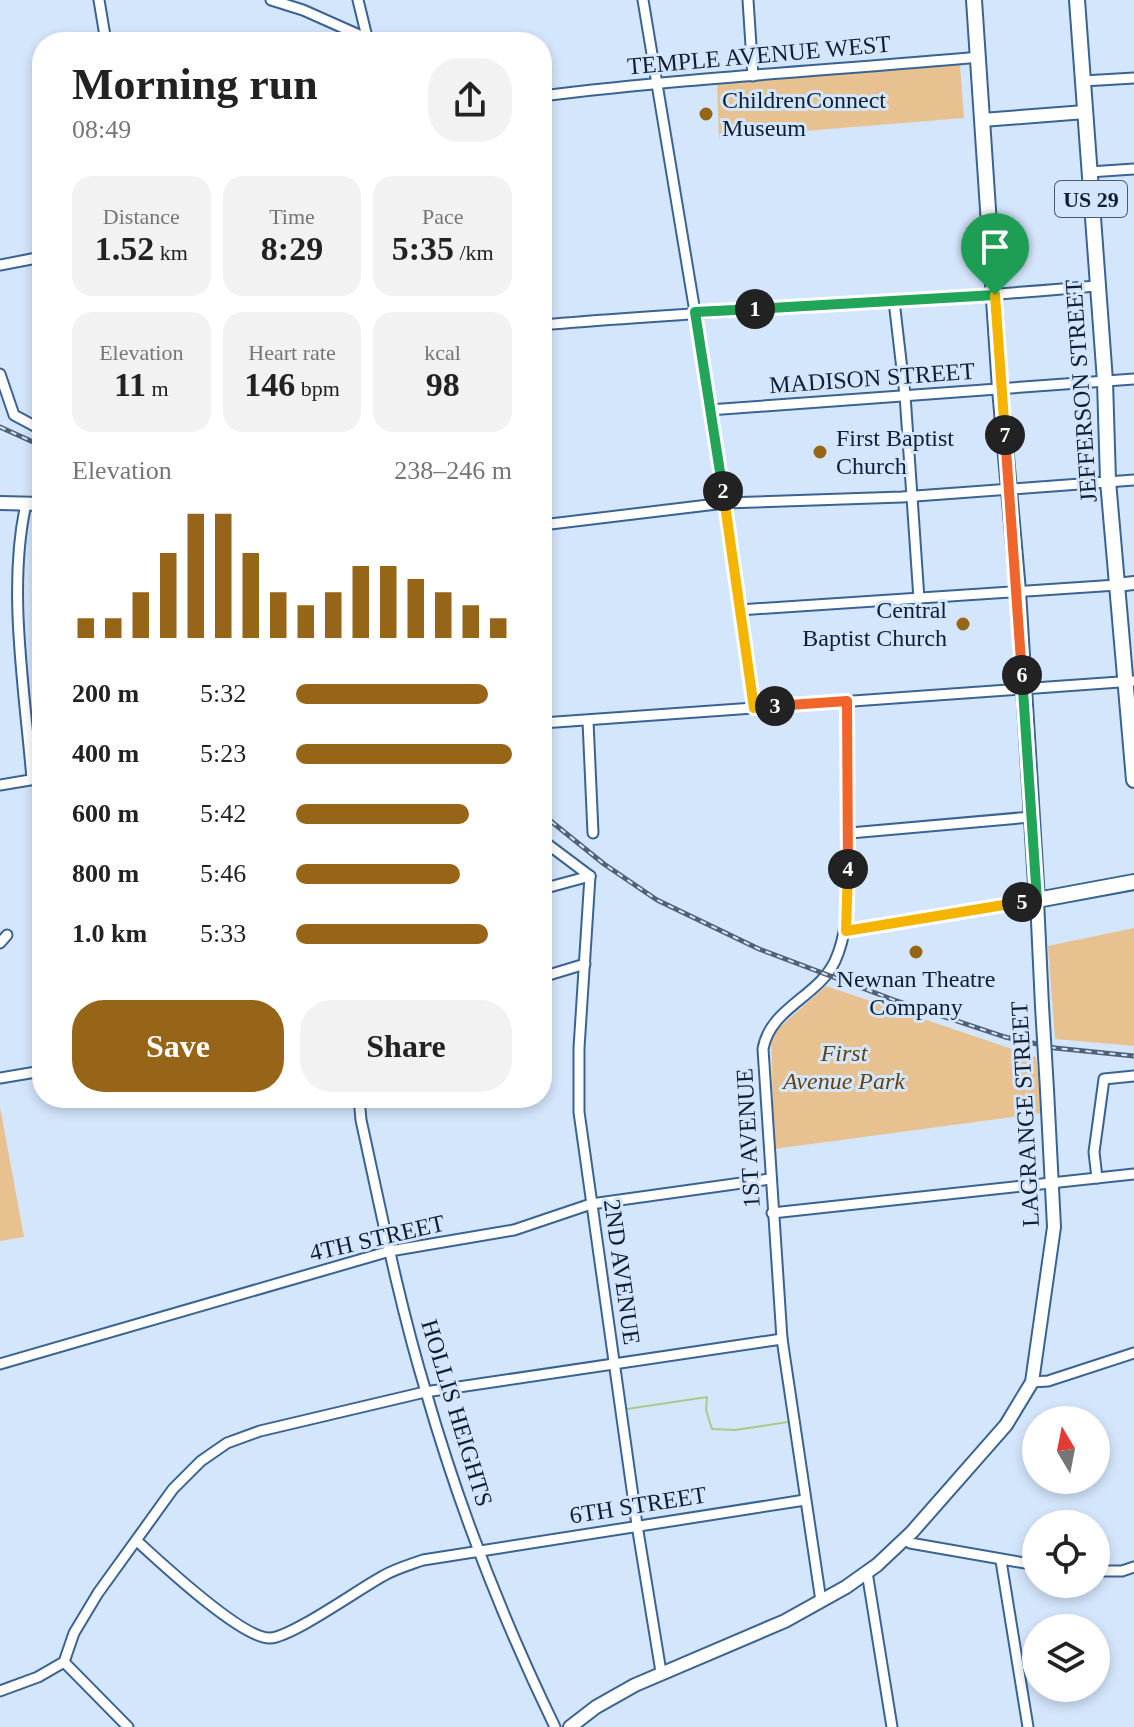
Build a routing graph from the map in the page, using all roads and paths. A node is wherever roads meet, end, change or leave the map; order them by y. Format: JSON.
{"nodes":[{"id":1,"x":99,"y":0,"type":"edge"},
{"id":2,"x":271,"y":0,"type":"edge"},
{"id":3,"x":358,"y":0,"type":"edge"},
{"id":4,"x":643,"y":0,"type":"edge"},
{"id":5,"x":748,"y":0,"type":"edge"},
{"id":6,"x":974,"y":0,"type":"edge"},
{"id":7,"x":1077,"y":0,"type":"edge"},
{"id":8,"x":104,"y":32,"type":"edge"},
{"id":9,"x":351,"y":32,"type":"edge"},
{"id":10,"x":368,"y":32,"type":"edge"},
{"id":11,"x":979,"y":57,"type":"junction"},
{"id":12,"x":753,"y":76,"type":"junction"},
{"id":13,"x":1134,"y":78,"type":"edge"},
{"id":14,"x":1083,"y":81,"type":"junction"},
{"id":15,"x":657,"y":82,"type":"junction"},
{"id":16,"x":552,"y":95,"type":"edge"},
{"id":17,"x":1085,"y":112,"type":"junction"},
{"id":18,"x":982,"y":120,"type":"junction"},
{"id":19,"x":1134,"y":169,"type":"edge"},
{"id":20,"x":1089,"y":172,"type":"junction"},
{"id":21,"x":32,"y":259,"type":"edge"},
{"id":22,"x":0,"y":265,"type":"edge"},
{"id":23,"x":1096,"y":286,"type":"junction"},
{"id":24,"x":995,"y":295,"type":"junction"},
{"id":25,"x":894,"y":301,"type":"junction"},
{"id":26,"x":695,"y":312,"type":"junction"},
{"id":27,"x":552,"y":324,"type":"edge"},
{"id":28,"x":0,"y":374,"type":"edge"},
{"id":29,"x":1134,"y":379,"type":"edge"},
{"id":30,"x":1105,"y":381,"type":"junction"},
{"id":31,"x":1000,"y":389,"type":"junction"},
{"id":32,"x":905,"y":395,"type":"junction"},
{"id":33,"x":709,"y":410,"type":"junction"},
{"id":34,"x":32,"y":425,"type":"edge"},
{"id":35,"x":1134,"y":480,"type":"edge"},
{"id":36,"x":1108,"y":481,"type":"junction"},
{"id":37,"x":1009,"y":488,"type":"junction"},
{"id":38,"x":911,"y":496,"type":"junction"},
{"id":39,"x":0,"y":503,"type":"edge"},
{"id":40,"x":725,"y":503,"type":"junction"},
{"id":41,"x":26,"y":504,"type":"junction"},
{"id":42,"x":32,"y":504,"type":"edge"},
{"id":43,"x":552,"y":524,"type":"edge"},
{"id":44,"x":1134,"y":583,"type":"edge"},
{"id":45,"x":1117,"y":585,"type":"junction"},
{"id":46,"x":1018,"y":591,"type":"junction"},
{"id":47,"x":919,"y":599,"type":"junction"},
{"id":48,"x":739,"y":610,"type":"junction"},
{"id":49,"x":1129,"y":681,"type":"edge"},
{"id":50,"x":1023,"y":690,"type":"junction"},
{"id":51,"x":847,"y":701,"type":"junction"},
{"id":52,"x":754,"y":708,"type":"junction"},
{"id":53,"x":588,"y":721,"type":"junction"},
{"id":54,"x":552,"y":723,"type":"edge"},
{"id":55,"x":32,"y":730,"type":"edge"},
{"id":56,"x":32,"y":779,"type":"edge"},
{"id":57,"x":1134,"y":780,"type":"edge"},
{"id":58,"x":0,"y":785,"type":"edge"},
{"id":59,"x":1031,"y":817,"type":"junction"},
{"id":60,"x":593,"y":833,"type":"dead end"},
{"id":61,"x":850,"y":833,"type":"junction"},
{"id":62,"x":552,"y":848,"type":"edge"},
{"id":63,"x":590,"y":876,"type":"junction"},
{"id":64,"x":1134,"y":882,"type":"edge"},
{"id":65,"x":552,"y":886,"type":"edge"},
{"id":66,"x":1037,"y":900,"type":"junction"},
{"id":67,"x":846,"y":931,"type":"junction"},
{"id":68,"x":7,"y":935,"type":"dead end"},
{"id":69,"x":0,"y":943,"type":"edge"},
{"id":70,"x":585,"y":964,"type":"junction"},
{"id":71,"x":552,"y":974,"type":"edge"},
{"id":72,"x":32,"y":1073,"type":"edge"},
{"id":73,"x":1134,"y":1076,"type":"edge"},
{"id":74,"x":0,"y":1078,"type":"edge"},
{"id":75,"x":360,"y":1108,"type":"edge"},
{"id":76,"x":1134,"y":1174,"type":"edge"},
{"id":77,"x":1097,"y":1178,"type":"junction"},
{"id":78,"x":770,"y":1179,"type":"junction"},
{"id":79,"x":1052,"y":1183,"type":"junction"},
{"id":80,"x":591,"y":1204,"type":"junction"},
{"id":81,"x":772,"y":1213,"type":"junction"},
{"id":82,"x":390,"y":1251,"type":"junction"},
{"id":83,"x":782,"y":1339,"type":"junction"},
{"id":84,"x":1134,"y":1353,"type":"edge"},
{"id":85,"x":0,"y":1364,"type":"edge"},
{"id":86,"x":615,"y":1364,"type":"junction"},
{"id":87,"x":1032,"y":1382,"type":"junction"},
{"id":88,"x":425,"y":1392,"type":"junction"},
{"id":89,"x":805,"y":1500,"type":"junction"},
{"id":90,"x":637,"y":1525,"type":"junction"},
{"id":91,"x":905,"y":1539,"type":"junction"},
{"id":92,"x":137,"y":1541,"type":"junction"},
{"id":93,"x":478,"y":1550,"type":"junction"},
{"id":94,"x":1001,"y":1561,"type":"junction"},
{"id":95,"x":1022,"y":1563,"type":"edge"},
{"id":96,"x":1134,"y":1567,"type":"edge"},
{"id":97,"x":1110,"y":1571,"type":"edge"},
{"id":98,"x":867,"y":1572,"type":"junction"},
{"id":99,"x":821,"y":1601,"type":"junction"},
{"id":100,"x":64,"y":1662,"type":"junction"},
{"id":101,"x":661,"y":1672,"type":"junction"},
{"id":102,"x":0,"y":1691,"type":"edge"},
{"id":103,"x":128,"y":1727,"type":"edge"},
{"id":104,"x":555,"y":1727,"type":"edge"},
{"id":105,"x":570,"y":1727,"type":"edge"},
{"id":106,"x":892,"y":1727,"type":"edge"},
{"id":107,"x":1028,"y":1727,"type":"edge"}],
"edges":[{"from":1,"to":8,"type":"street"},
{"from":2,"to":9,"type":"street"},
{"from":3,"to":10,"type":"street"},
{"from":4,"to":15,"type":"street"},
{"from":5,"to":12,"type":"street"},
{"from":6,"to":11,"type":"main road","name":"LAGRANGE STREET"},
{"from":7,"to":14,"type":"main road","name":"JEFFERSON STREET","number":"US 29"},
{"from":11,"to":12,"type":"street","name":"TEMPLE AVENUE WEST"},
{"from":11,"to":18,"type":"main road","name":"LAGRANGE STREET"},
{"from":12,"to":15,"type":"street","name":"TEMPLE AVENUE WEST"},
{"from":13,"to":14,"type":"street"},
{"from":14,"to":17,"type":"main road","name":"JEFFERSON STREET","number":"US 29"},
{"from":15,"to":16,"type":"street","name":"TEMPLE AVENUE WEST"},
{"from":15,"to":26,"type":"street"},
{"from":17,"to":18,"type":"street"},
{"from":17,"to":20,"type":"main road","name":"JEFFERSON STREET","number":"US 29"},
{"from":18,"to":24,"type":"main road","name":"LAGRANGE STREET"},
{"from":19,"to":20,"type":"street"},
{"from":20,"to":23,"type":"main road","name":"JEFFERSON STREET","number":"US 29"},
{"from":21,"to":22,"type":"street"},
{"from":23,"to":24,"type":"street"},
{"from":23,"to":30,"type":"main road","name":"JEFFERSON STREET","number":"US 29"},
{"from":24,"to":25,"type":"street"},
{"from":24,"to":31,"type":"main road","name":"LAGRANGE STREET"},
{"from":25,"to":26,"type":"street"},
{"from":25,"to":32,"type":"street"},
{"from":26,"to":27,"type":"street"},
{"from":26,"to":33,"type":"street"},
{"from":28,"to":34,"type":"street"},
{"from":29,"to":30,"type":"street","name":"MADISON STREET"},
{"from":30,"to":31,"type":"street","name":"MADISON STREET"},
{"from":30,"to":36,"type":"main road","name":"JEFFERSON STREET","number":"US 29"},
{"from":31,"to":32,"type":"street","name":"MADISON STREET"},
{"from":31,"to":37,"type":"main road","name":"LAGRANGE STREET"},
{"from":32,"to":33,"type":"street","name":"MADISON STREET"},
{"from":32,"to":38,"type":"street"},
{"from":33,"to":40,"type":"street"},
{"from":35,"to":36,"type":"street"},
{"from":36,"to":37,"type":"street"},
{"from":36,"to":45,"type":"main road","name":"JEFFERSON STREET","number":"US 29"},
{"from":37,"to":38,"type":"street"},
{"from":37,"to":46,"type":"main road","name":"LAGRANGE STREET"},
{"from":38,"to":40,"type":"street"},
{"from":38,"to":47,"type":"street"},
{"from":39,"to":41,"type":"street"},
{"from":40,"to":43,"type":"street"},
{"from":40,"to":48,"type":"street"},
{"from":41,"to":42,"type":"street"},
{"from":41,"to":55,"type":"street"},
{"from":44,"to":45,"type":"street"},
{"from":45,"to":46,"type":"street"},
{"from":45,"to":49,"type":"main road","name":"JEFFERSON STREET","number":"US 29"},
{"from":46,"to":47,"type":"street"},
{"from":46,"to":50,"type":"main road","name":"LAGRANGE STREET"},
{"from":47,"to":48,"type":"street"},
{"from":48,"to":52,"type":"street"},
{"from":49,"to":50,"type":"street"},
{"from":49,"to":57,"type":"main road","name":"JEFFERSON STREET","number":"US 29"},
{"from":50,"to":51,"type":"street"},
{"from":50,"to":59,"type":"main road","name":"LAGRANGE STREET"},
{"from":51,"to":52,"type":"street"},
{"from":51,"to":61,"type":"street","name":"1ST AVENUE"},
{"from":52,"to":53,"type":"street"},
{"from":53,"to":54,"type":"street"},
{"from":53,"to":60,"type":"street"},
{"from":56,"to":58,"type":"street"},
{"from":59,"to":61,"type":"street"},
{"from":59,"to":66,"type":"main road","name":"LAGRANGE STREET"},
{"from":61,"to":67,"type":"street","name":"1ST AVENUE"},
{"from":62,"to":63,"type":"street"},
{"from":63,"to":65,"type":"street"},
{"from":63,"to":70,"type":"street","name":"2ND AVENUE"},
{"from":64,"to":66,"type":"main road"},
{"from":66,"to":67,"type":"street"},
{"from":66,"to":79,"type":"street","name":"LAGRANGE STREET","bridge":true},
{"from":67,"to":78,"type":"street","name":"1ST AVENUE"},
{"from":68,"to":69,"type":"street"},
{"from":70,"to":71,"type":"street"},
{"from":70,"to":80,"type":"street","name":"2ND AVENUE"},
{"from":72,"to":74,"type":"street"},
{"from":73,"to":77,"type":"street"},
{"from":75,"to":82,"type":"street","name":"HOLLIS HEIGHTS"},
{"from":76,"to":77,"type":"street"},
{"from":77,"to":79,"type":"street"},
{"from":78,"to":80,"type":"street","name":"4TH STREET"},
{"from":78,"to":81,"type":"street","name":"1ST AVENUE"},
{"from":79,"to":81,"type":"street"},
{"from":79,"to":87,"type":"street","name":"LAGRANGE STREET"},
{"from":80,"to":82,"type":"street","name":"4TH STREET"},
{"from":80,"to":86,"type":"street","name":"2ND AVENUE"},
{"from":81,"to":83,"type":"street","name":"1ST AVENUE"},
{"from":82,"to":85,"type":"street","name":"4TH STREET"},
{"from":82,"to":88,"type":"street","name":"HOLLIS HEIGHTS"},
{"from":83,"to":86,"type":"street"},
{"from":83,"to":89,"type":"street","name":"1ST AVENUE"},
{"from":84,"to":87,"type":"street"},
{"from":86,"to":88,"type":"street"},
{"from":86,"to":90,"type":"street","name":"2ND AVENUE"},
{"from":87,"to":91,"type":"street","name":"LAGRANGE STREET"},
{"from":88,"to":92,"type":"street"},
{"from":88,"to":93,"type":"street","name":"HOLLIS HEIGHTS"},
{"from":89,"to":90,"type":"street","name":"6TH STREET"},
{"from":89,"to":99,"type":"street","name":"1ST AVENUE"},
{"from":90,"to":93,"type":"street","name":"6TH STREET"},
{"from":90,"to":101,"type":"street","name":"2ND AVENUE"},
{"from":91,"to":94,"type":"street"},
{"from":91,"to":98,"type":"street","name":"LAGRANGE STREET"},
{"from":92,"to":93,"type":"street","name":"6TH STREET"},
{"from":92,"to":100,"type":"street"},
{"from":93,"to":104,"type":"street","name":"HOLLIS HEIGHTS"},
{"from":94,"to":95,"type":"street"},
{"from":94,"to":107,"type":"street"},
{"from":96,"to":97,"type":"street"},
{"from":98,"to":99,"type":"street","name":"LAGRANGE STREET"},
{"from":98,"to":106,"type":"street"},
{"from":99,"to":101,"type":"street","name":"LAGRANGE STREET"},
{"from":100,"to":102,"type":"street"},
{"from":100,"to":103,"type":"street"},
{"from":101,"to":105,"type":"street","name":"LAGRANGE STREET"}]}
